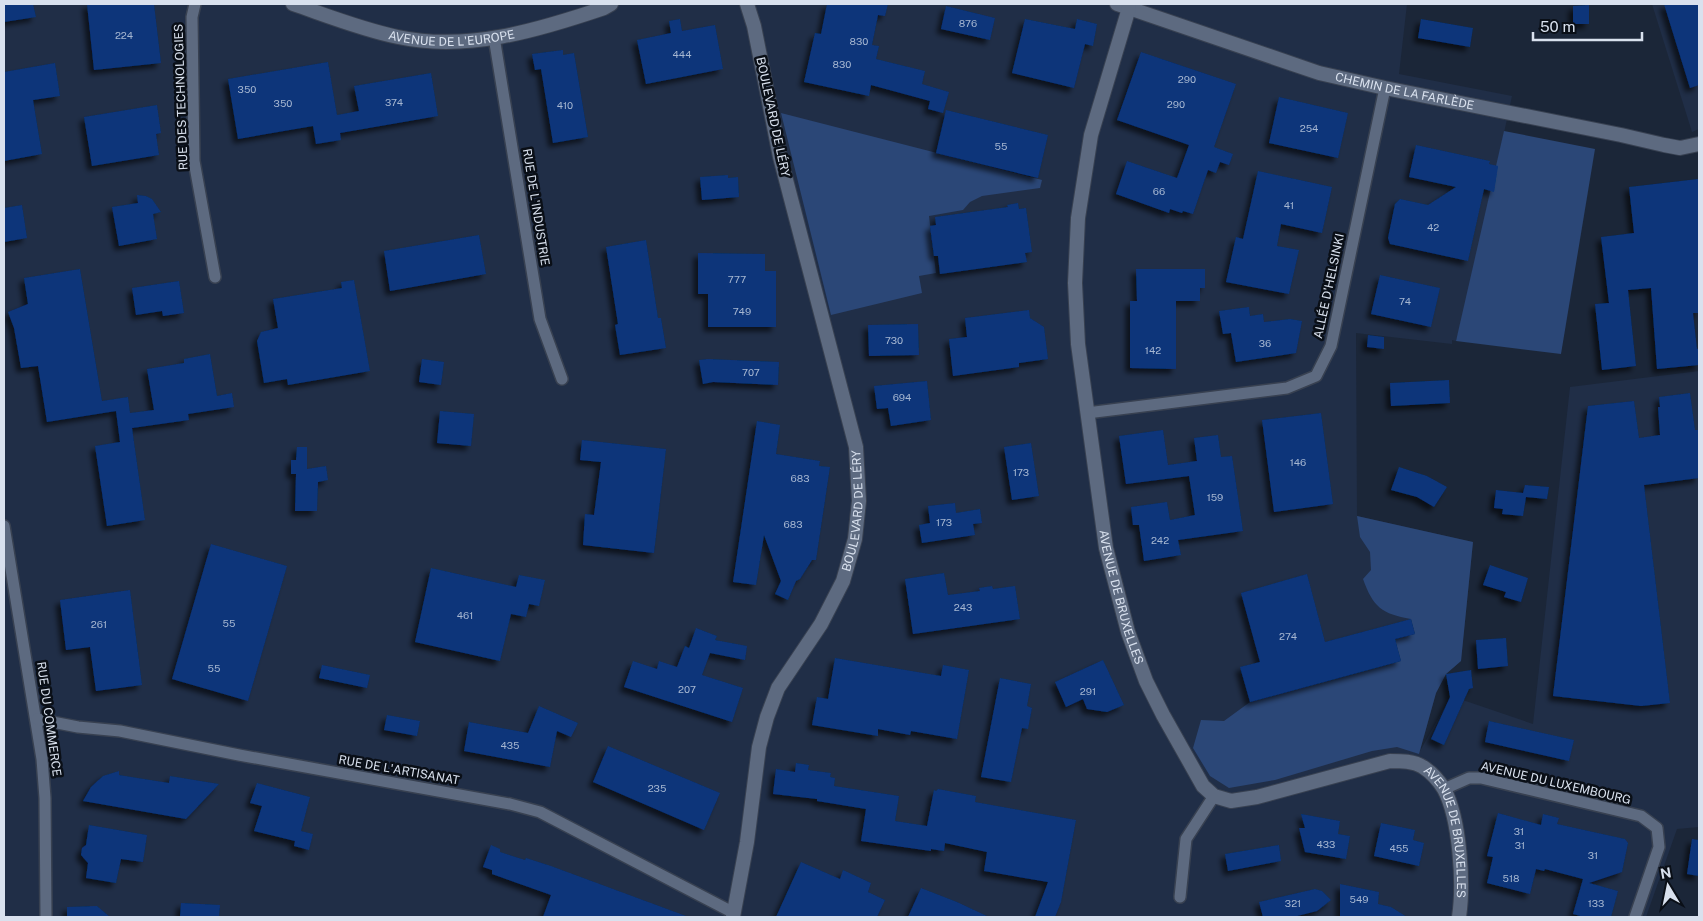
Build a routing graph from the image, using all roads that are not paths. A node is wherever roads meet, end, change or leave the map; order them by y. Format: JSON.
{"nodes":[{"id":1,"x":195,"y":4,"type":"edge"},
{"id":2,"x":293,"y":4,"type":"edge"},
{"id":3,"x":611,"y":4,"type":"edge"},
{"id":4,"x":747,"y":4,"type":"edge"},
{"id":5,"x":1123,"y":6,"type":"edge"},
{"id":6,"x":494,"y":37,"type":"junction"},
{"id":7,"x":1384,"y":88,"type":"junction"},
{"id":8,"x":1699,"y":144,"type":"edge"},
{"id":9,"x":215,"y":278,"type":"dead end"},
{"id":10,"x":562,"y":379,"type":"dead end"},
{"id":11,"x":1087,"y":413,"type":"junction"},
{"id":12,"x":4,"y":526,"type":"edge"},
{"id":13,"x":37,"y":719,"type":"junction"},
{"id":14,"x":1444,"y":789,"type":"junction"},
{"id":15,"x":1214,"y":796,"type":"junction"},
{"id":16,"x":1180,"y":897,"type":"dead end"},
{"id":17,"x":734,"y":915,"type":"edge"},
{"id":18,"x":46,"y":917,"type":"edge"},
{"id":19,"x":1459,"y":917,"type":"edge"},
{"id":20,"x":1635,"y":917,"type":"edge"}],
"edges":[{"from":1,"to":9,"type":"street","name":"RUE DES TECHNOLOGIES"},
{"from":2,"to":6,"type":"street","name":"AVENUE DE L'EUROPE"},
{"from":3,"to":6,"type":"street","name":"AVENUE DE L'EUROPE"},
{"from":4,"to":17,"type":"street","name":"BOULEVARD DE LÉRY"},
{"from":5,"to":7,"type":"street","name":"CHEMIN DE LA FARLÈDE"},
{"from":5,"to":11,"type":"street","name":"AVENUE DE BRUXELLES"},
{"from":6,"to":10,"type":"street","name":"RUE DE L'INDUSTRIE"},
{"from":7,"to":8,"type":"street","name":"CHEMIN DE LA FARLÈDE"},
{"from":7,"to":11,"type":"street","name":"ALLÉE D'HELSINKI"},
{"from":11,"to":15,"type":"street","name":"AVENUE DE BRUXELLES"},
{"from":12,"to":13,"type":"street","name":"RUE DU COMMERCE"},
{"from":13,"to":17,"type":"street","name":"RUE DE L'ARTISANAT"},
{"from":13,"to":18,"type":"street","name":"RUE DU COMMERCE"},
{"from":14,"to":15,"type":"street","name":"AVENUE DE BRUXELLES"},
{"from":14,"to":19,"type":"street","name":"AVENUE DE BRUXELLES"},
{"from":14,"to":20,"type":"street","name":"AVENUE DU LUXEMBOURG"},
{"from":15,"to":16,"type":"street"}]}
